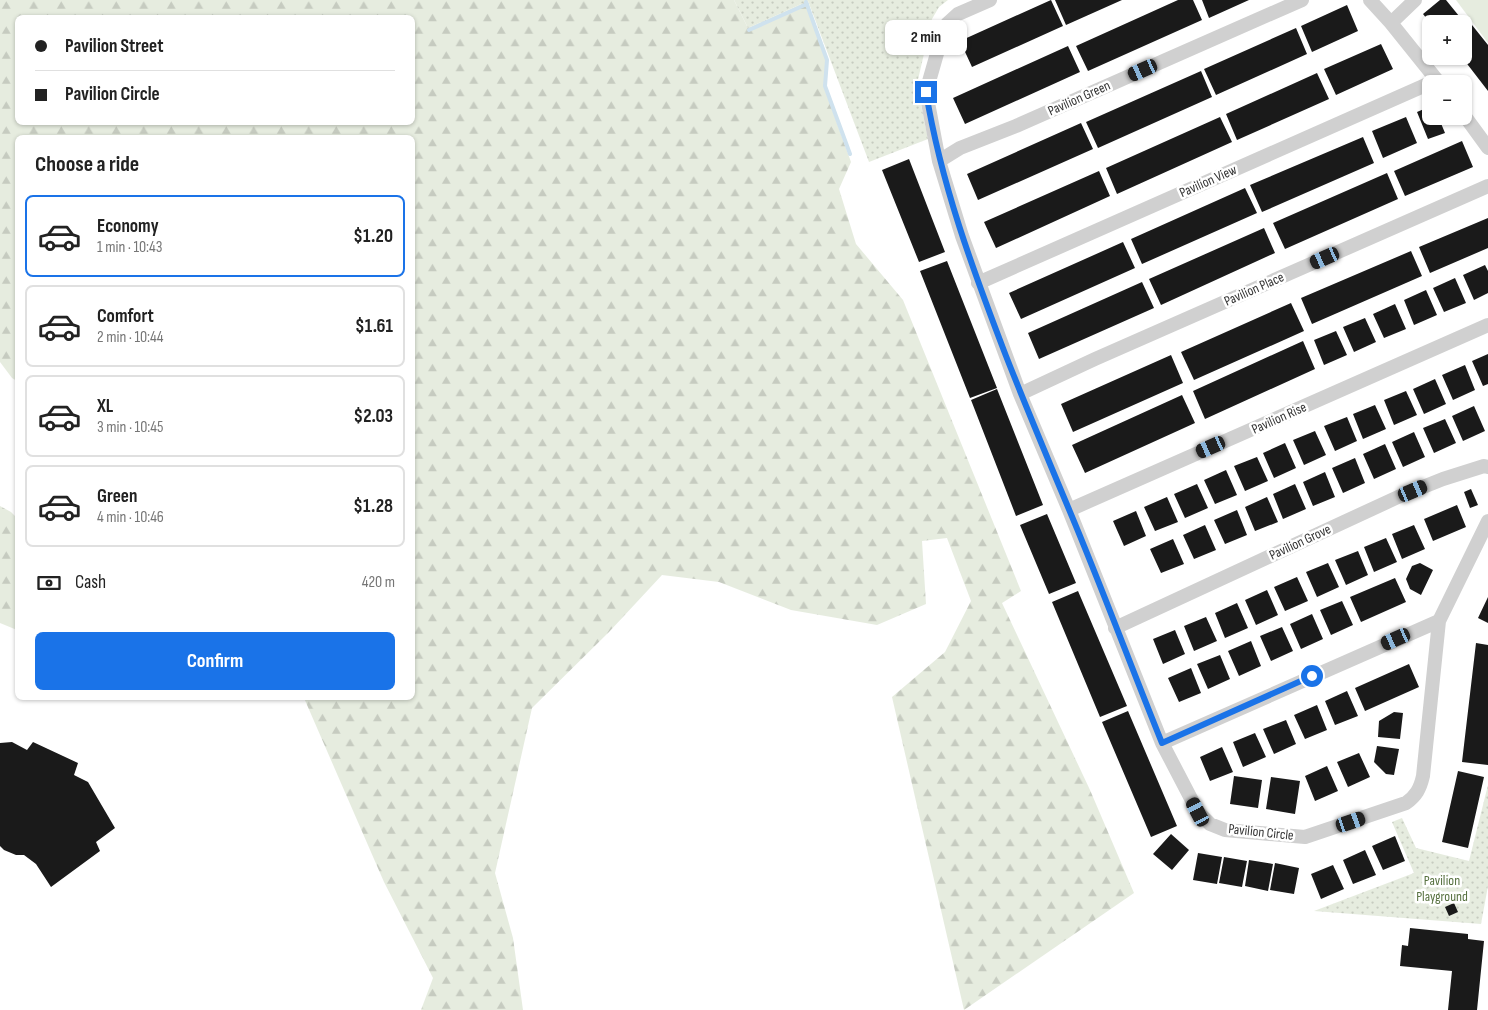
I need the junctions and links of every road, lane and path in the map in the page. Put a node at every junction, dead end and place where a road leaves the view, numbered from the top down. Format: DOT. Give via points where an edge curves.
graph roads {
  1 [pos="990,0"];
  2 [pos="1302,0"];
  3 [pos="1370,0"];
  4 [pos="1415,0"];
  5 [pos="1391,23"];
  6 [pos="1432,75"];
  7 [pos="1422,89"];
  8 [pos="1471,125"];
  9 [pos="1488,148"];
  10 [pos="939,161"];
  11 [pos="1488,186"];
  12 [pos="978,282"];
  13 [pos="1488,325"];
  14 [pos="1020,394"];
  15 [pos="1488,467"];
  16 [pos="1069,510"];
  17 [pos="1488,521"];
  18 [pos="1438,621"];
  19 [pos="1115,628"];
  20 [pos="1162,743"];
  1 -- 10 [label="street, Pavilion Circle" via="958,14 947,24 942,36 926,92"];
  2 -- 10 [label="street, Pavilion Green" via="960,148"];
  3 -- 5 [label="street"];
  4 -- 5 [label="street"];
  5 -- 6 [label="street"];
  7 -- 12 [label="street, Pavilion View"];
  8 -- 9 [label="street"];
  10 -- 12 [label="street, Pavilion Circle"];
  11 -- 14 [label="street, Pavilion Place"];
  12 -- 14 [label="street, Pavilion Circle"];
  13 -- 16 [label="street, Pavilion Rise"];
  14 -- 16 [label="street, Pavilion Circle"];
  15 -- 19 [label="street, Pavilion Grove" via="1443,479 1398,497"];
  16 -- 19 [label="street, Pavilion Circle"];
  17 -- 18 [label="street, Pavilion Circle"];
  18 -- 20 [label="street"];
  18 -- 20 [label="street, Pavilion Circle" via="1423,776 1414,797 1406,803 1305,837 1225,830 1210,824 1198,812"];
  19 -- 20 [label="street, Pavilion Circle"];
}
